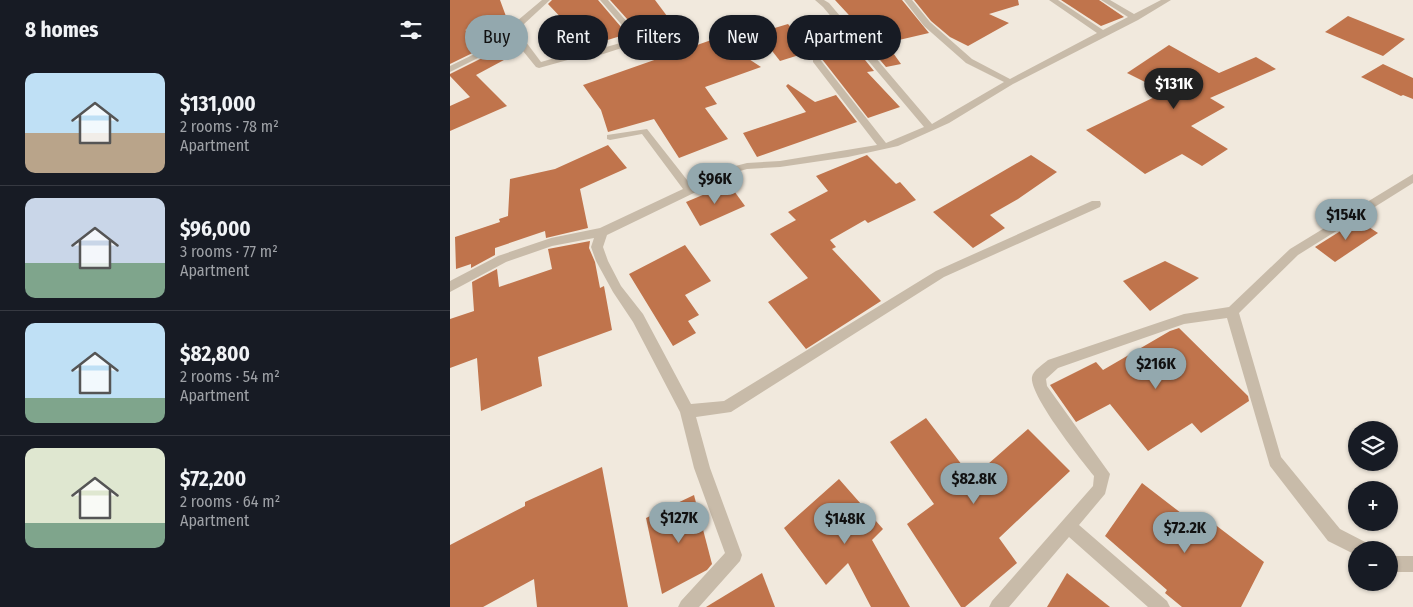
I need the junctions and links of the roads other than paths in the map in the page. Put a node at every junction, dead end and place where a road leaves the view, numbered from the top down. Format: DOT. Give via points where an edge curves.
graph roads {
  1 [pos="546,0"];
  2 [pos="604,0"];
  3 [pos="819,0"];
  4 [pos="908,0"];
  5 [pos="1053,0"];
  6 [pos="1105,0"];
  7 [pos="1167,0"];
  8 [pos="528,16"];
  9 [pos="618,16"];
  10 [pos="1135,18"];
  11 [pos="1103,34"];
  12 [pos="618,46"];
  13 [pos="528,51"];
  14 [pos="468,60"];
  15 [pos="816,60"];
  16 [pos="450,69"];
  17 [pos="1010,82"];
  18 [pos="930,128"];
  19 [pos="610,137"];
  20 [pos="883,146"];
  21 [pos="1413,178"];
  22 [pos="689,190"];
  23 [pos="1096,204"];
  24 [pos="602,232"];
  25 [pos="450,287"];
  26 [pos="1232,312"];
  27 [pos="687,411"];
  28 [pos="1068,526"];
  29 [pos="1348,542"];
  30 [pos="1398,564"];
  31 [pos="1413,564"];
  32 [pos="687,607"];
  33 [pos="998,607"];
  34 [pos="1161,607"];
  1 -- 8 [label="street"];
  2 -- 9 [label="street"];
  3 -- 18 [label="street"];
  4 -- 17 [label="street" via="927,24 969,61"];
  5 -- 11 [label="street"];
  6 -- 10 [label="street"];
  7 -- 10 [label="street"];
  10 -- 11 [label="street"];
  11 -- 17 [label="street"];
  12 -- 13 [label="street" via="539,65"];
  14 -- 16 [label="street"];
  15 -- 20 [label="street"];
  17 -- 18 [label="street"];
  18 -- 20 [label="street"];
  19 -- 22 [label="street" via="644,131"];
  20 -- 22 [label="street" via="780,164 746,166 716,174"];
  21 -- 26 [label="street" via="1294,252"];
  22 -- 24 [label="street"];
  23 -- 27 [label="street" via="940,274 726,408"];
  24 -- 25 [label="street" via="551,242 502,259"];
  24 -- 27 [label="street" via="598,247 602,261 638,318"];
  26 -- 28 [label="street" via="1184,319 1053,364 1039,376 1040,388 1102,474 1100,489"];
  26 -- 29 [label="street" via="1275,461 1334,534"];
  27 -- 32 [label="street" via="702,468 734,555"];
  28 -- 33 [label="street"];
  28 -- 34 [label="street"];
  30 -- 31 [label="street"];
}
